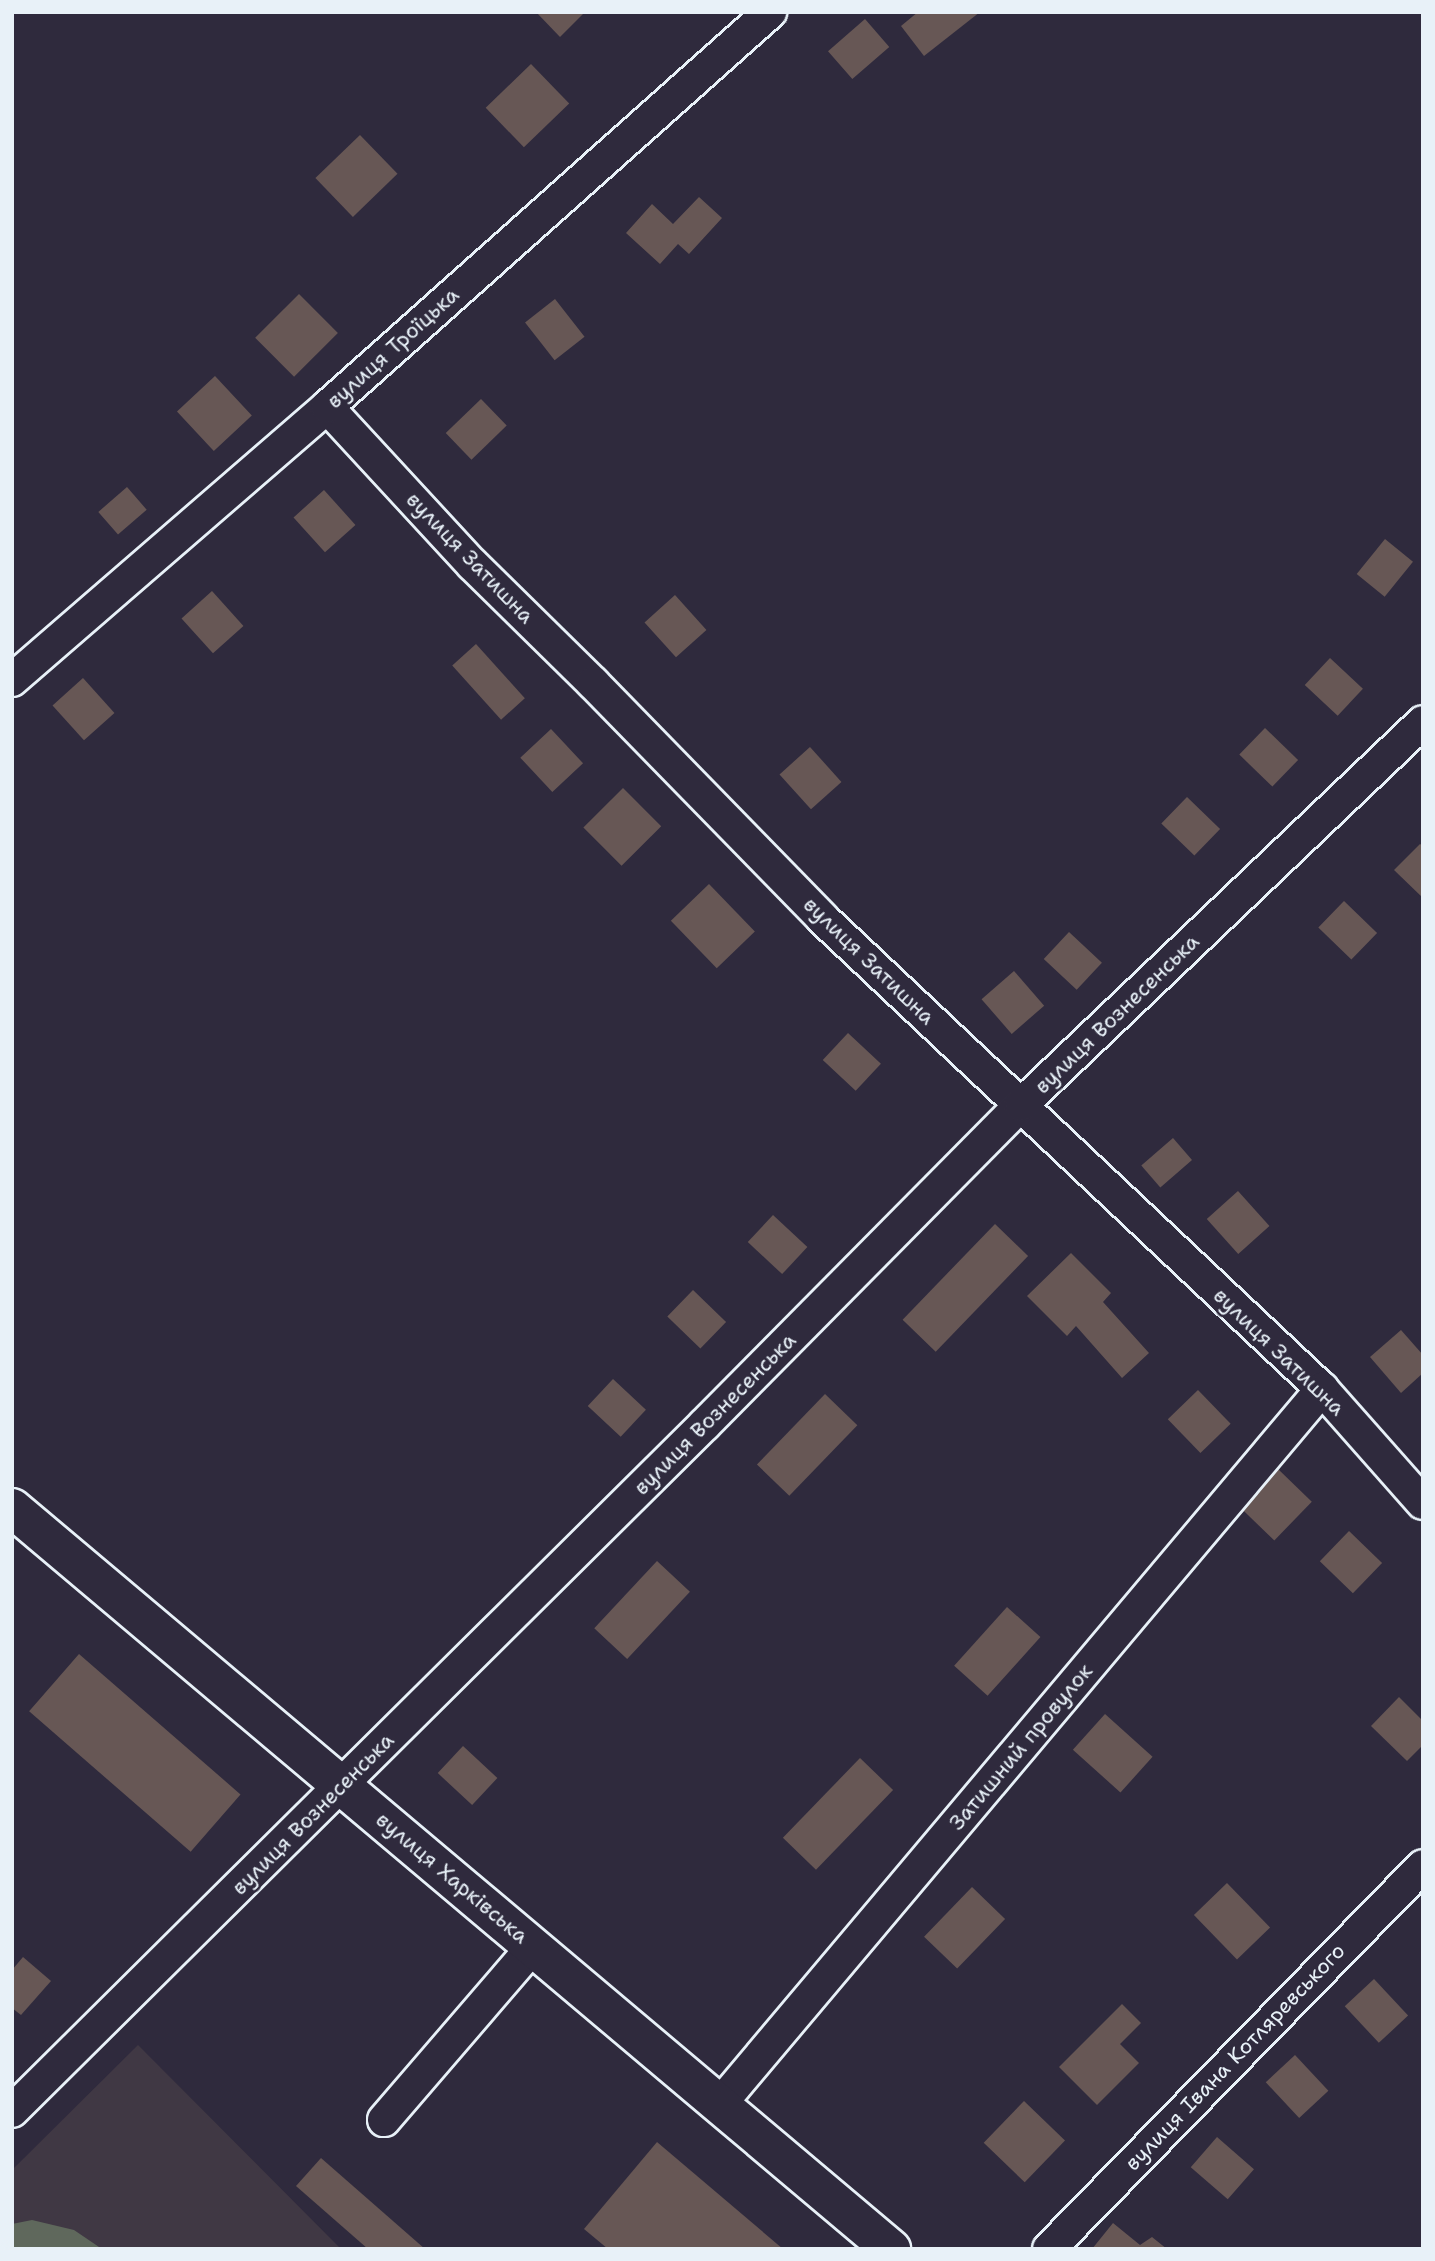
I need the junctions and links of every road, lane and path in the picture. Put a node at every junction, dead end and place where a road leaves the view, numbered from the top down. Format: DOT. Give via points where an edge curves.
graph roads {
  1 [pos="770,12"];
  2 [pos="327,407"];
  3 [pos="12,680"];
  4 [pos="1423,722"];
  5 [pos="1021,1105"];
  6 [pos="1322,1389"];
  7 [pos="1423,1503"];
  8 [pos="12,1508"];
  9 [pos="342,1785"];
  10 [pos="1423,1866"];
  11 [pos="533,1947"];
  12 [pos="720,2104"];
  13 [pos="12,2111"];
  14 [pos="384,2120"];
  15 [pos="891,2249"];
  16 [pos="1049,2249"];
  1 -- 2 [label="street, вулиця Троїцька"];
  2 -- 3 [label="street, вулиця Троїцька"];
  2 -- 5 [label="street, вулиця Затишна" via="473,565 822,918"];
  4 -- 5 [label="street, вулиця Вознесенська"];
  5 -- 6 [label="street, вулиця Затишна"];
  5 -- 9 [label="street, вулиця Вознесенська"];
  6 -- 7 [label="street, вулиця Затишна"];
  6 -- 12 [label="street, Затишний провулок"];
  8 -- 9 [label="street, вулиця Харківська"];
  9 -- 11 [label="street, вулиця Харківська"];
  9 -- 13 [label="street, вулиця Вознесенська"];
  10 -- 16 [label="street, вулиця Івана Котляревського"];
  11 -- 12 [label="street, вулиця Харківська"];
  11 -- 14 [label="street"];
  12 -- 15 [label="street, вулиця Харківська"];
}
